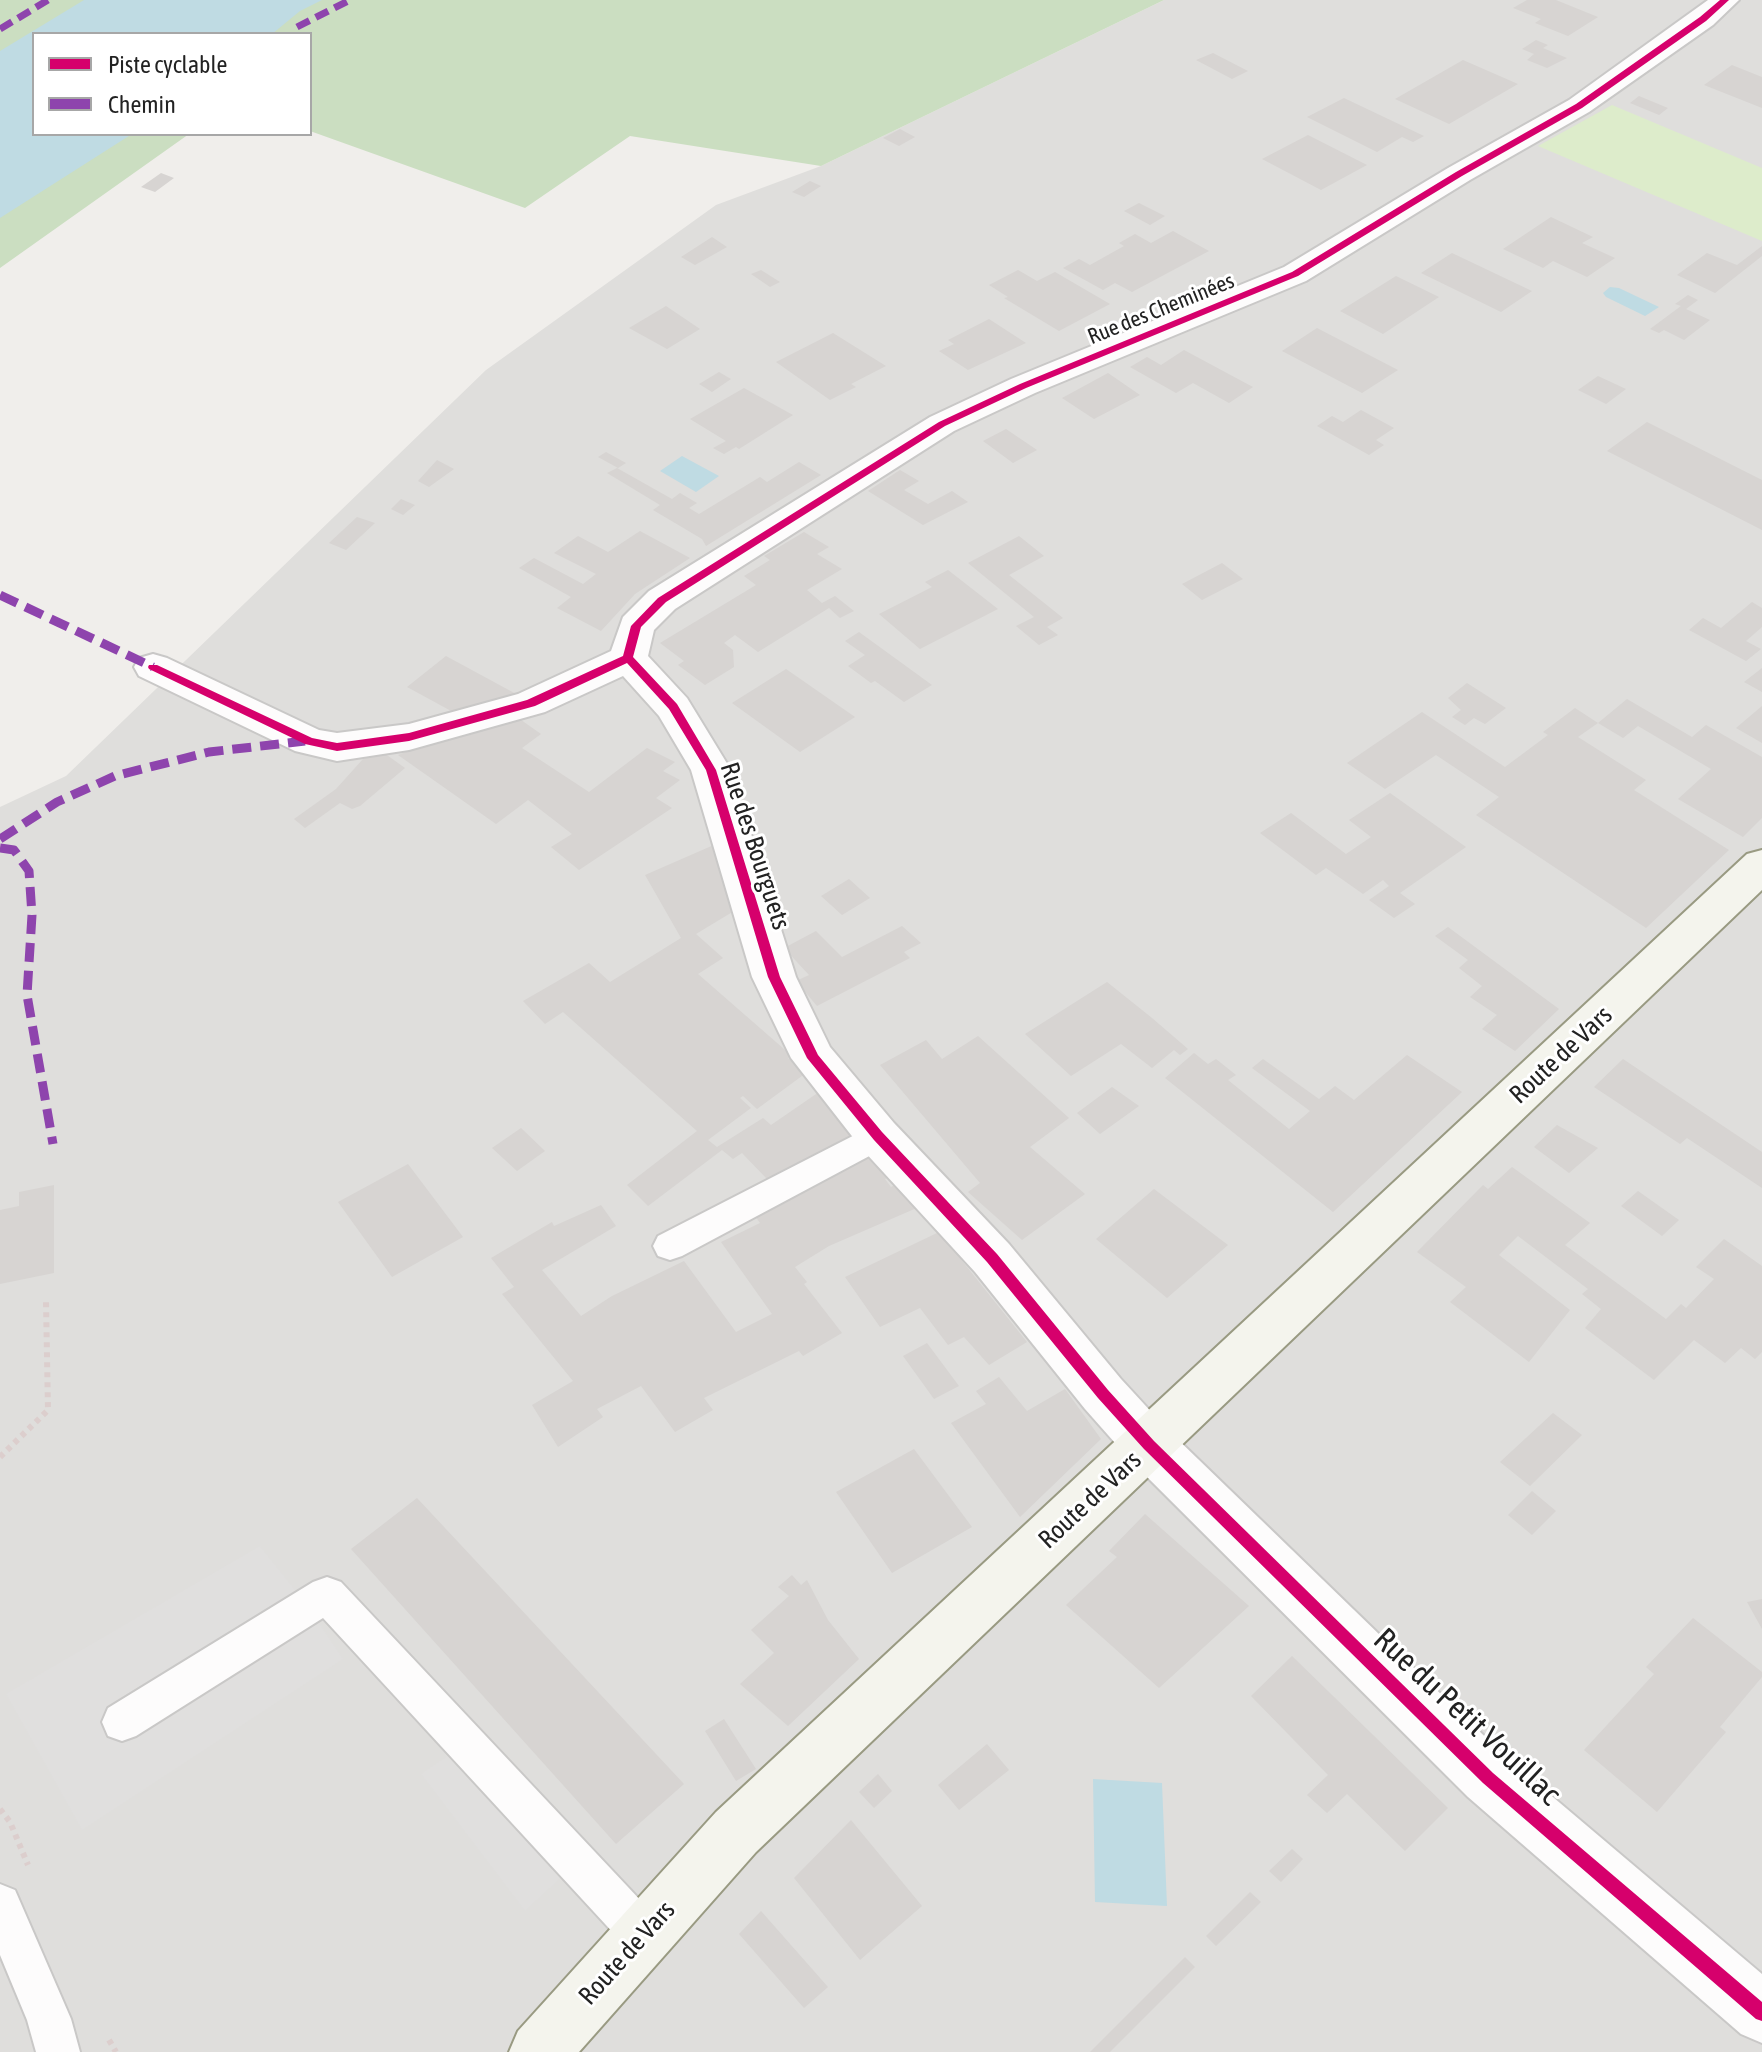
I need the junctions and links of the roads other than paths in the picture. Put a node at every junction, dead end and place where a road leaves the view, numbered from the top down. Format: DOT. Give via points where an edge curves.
graph roads {
  1 [pos="1725,0"];
  2 [pos="628,658"];
  3 [pos="153,667"];
  4 [pos="1762,865"];
  5 [pos="878,1136"];
  6 [pos="670,1246"];
  7 [pos="1149,1445"];
  8 [pos="122,1722"];
  9 [pos="0,1905"];
  10 [pos="644,1935"];
  11 [pos="1762,2013"];
  12 [pos="58,2052"];
  13 [pos="539,2052"];
  1 -- 2 [label="street, Rue des Cheminées" via="1579,106 1295,274 942,424 662,600 636,626"];
  2 -- 3 [label="street" via="531,703 409,737 337,747 309,741"];
  2 -- 5 [label="street, Rue des Bourguets" via="673,707 711,770 774,977 813,1058"];
  4 -- 7 [label="main road, Route de Vars"];
  5 -- 6 [label="lane"];
  5 -- 7 [label="street, Rue des Bourguets" via="992,1258"];
  7 -- 10 [label="main road, Route de Vars" via="736,1832"];
  7 -- 11 [label="street, Rue du Petit Vouillac" via="1488,1778"];
  8 -- 10 [label="lane" via="327,1595"];
  9 -- 12 [label="lane"];
  10 -- 13 [label="main road, Route de Vars"];
}
